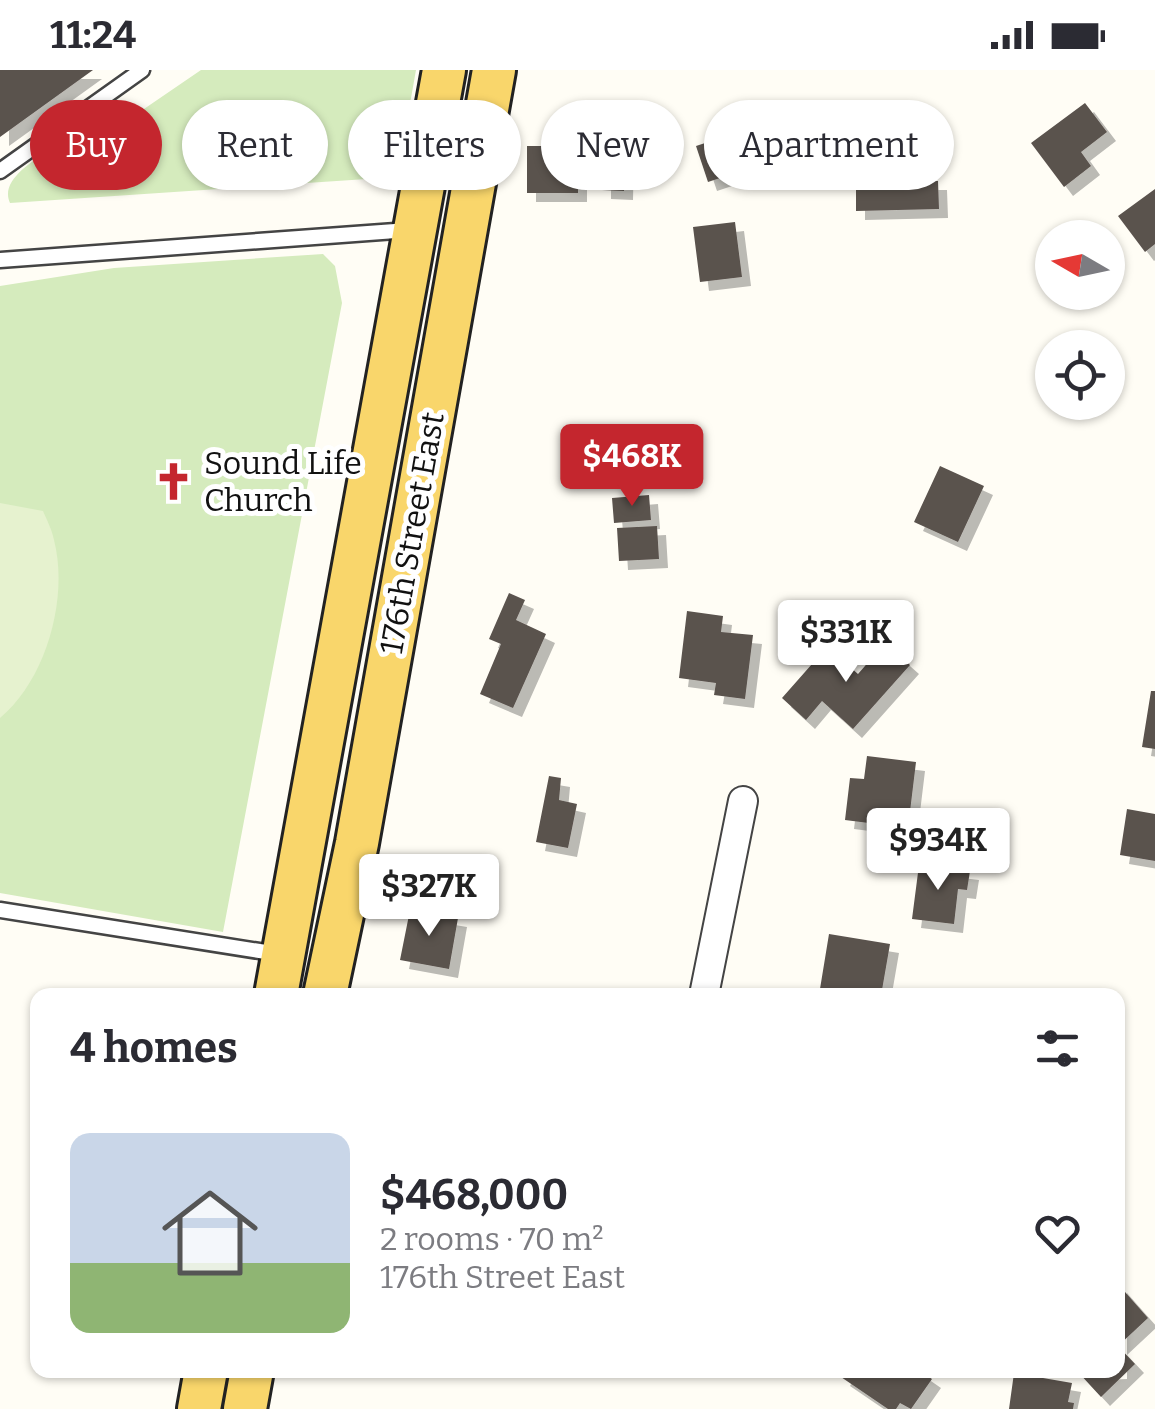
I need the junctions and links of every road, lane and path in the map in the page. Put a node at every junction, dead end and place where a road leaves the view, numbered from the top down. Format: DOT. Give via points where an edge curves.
graph roads {
  1 [pos="142,70"];
  2 [pos="444,70"];
  3 [pos="494,70"];
  4 [pos="0,171"];
  5 [pos="415,230"];
  6 [pos="0,260"];
  7 [pos="744,801"];
  8 [pos="0,910"];
  9 [pos="280,975"];
  10 [pos="326,988"];
  11 [pos="705,988"];
  12 [pos="205,1378"];
  13 [pos="251,1378"];
  14 [pos="200,1409"];
  15 [pos="245,1409"];
  1 -- 4 [label="lane"];
  2 -- 5 [label="main road, 176th Street East"];
  3 -- 10 [label="main road, 176th Street East"];
  5 -- 6 [label="lane"];
  5 -- 9 [label="main road, 176th Street East"];
  7 -- 11 [label="street"];
  8 -- 9 [label="lane"];
  12 -- 14 [label="main road"];
  13 -- 15 [label="main road"];
}
